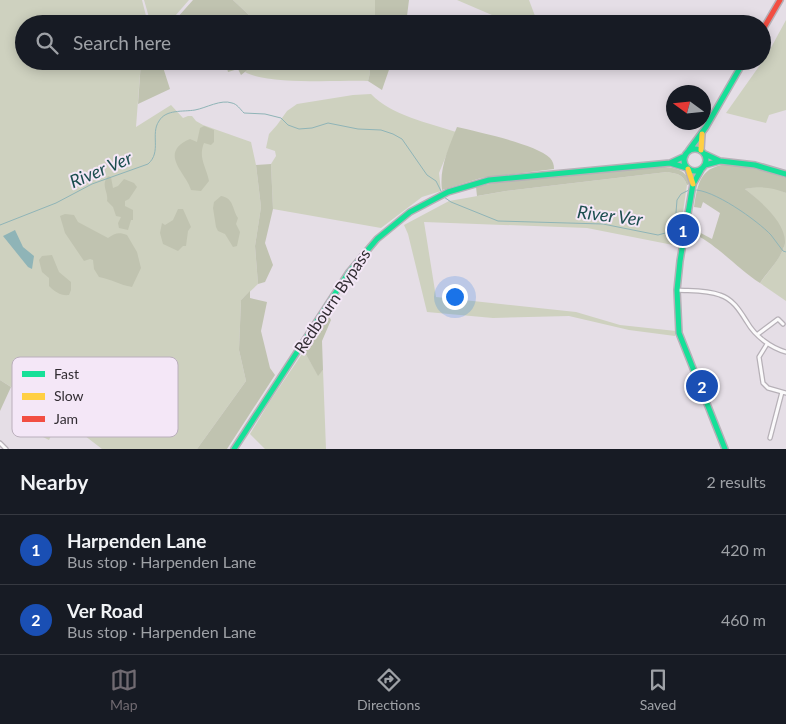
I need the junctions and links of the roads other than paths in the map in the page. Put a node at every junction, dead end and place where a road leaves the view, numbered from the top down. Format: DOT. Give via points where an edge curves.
graph roads {
  1 [pos="780,0"];
  2 [pos="771,15"];
  3 [pos="739,70"];
  4 [pos="702,133"];
  5 [pos="689,150"];
  6 [pos="703,152"];
  7 [pos="685,156"];
  8 [pos="720,161"];
  9 [pos="670,163"];
  10 [pos="688,168"];
  11 [pos="703,168"];
  12 [pos="786,174"];
  13 [pos="693,189"];
  14 [pos="678,290"];
  15 [pos="782,324"];
  16 [pos="758,334"];
  17 [pos="767,344"];
  18 [pos="786,352"];
  19 [pos="784,393"];
  20 [pos="770,438"];
  21 [pos="0,443"];
  22 [pos="6,449"];
  23 [pos="234,449"];
  24 [pos="725,449"];
  1 -- 2 [label="main road"];
  3 -- 4 [label="main road"];
  4 -- 5 [label="main road"];
  4 -- 6 [label="main road"];
  5 -- 6 [label="main road" via="695,148"];
  5 -- 7 [label="main road"];
  6 -- 8 [label="main road"];
  6 -- 11 [label="main road" via="707,160"];
  7 -- 9 [label="main road, Redbourn Bypass"];
  7 -- 10 [label="main road"];
  8 -- 11 [label="main road"];
  8 -- 12 [label="main road" via="754,165"];
  9 -- 10 [label="main road, Redbourn Bypass"];
  9 -- 23 [label="main road, Redbourn Bypass" via="490,180 449,192 412,211 369,246 349,272"];
  10 -- 11 [label="main road" via="696,171"];
  10 -- 13 [label="main road"];
  11 -- 13 [label="main road"];
  13 -- 14 [label="main road"];
  14 -- 16 [label="street" via="721,295 740,310 747,324"];
  14 -- 24 [label="main road" via="680,333 684,347"];
  15 -- 16 [label="street" via="778,319"];
  16 -- 17 [label="street"];
  17 -- 18 [label="street"];
  17 -- 19 [label="street" via="759,357 762,380 768,388"];
  19 -- 20 [label="street"];
  21 -- 22 [label="street"];
}
